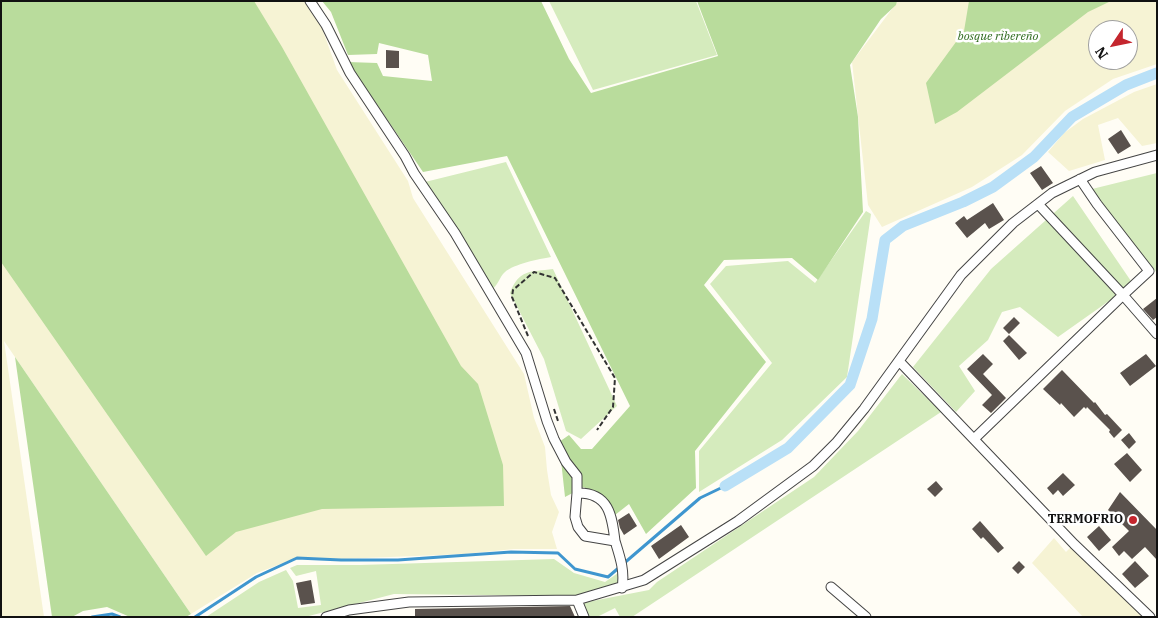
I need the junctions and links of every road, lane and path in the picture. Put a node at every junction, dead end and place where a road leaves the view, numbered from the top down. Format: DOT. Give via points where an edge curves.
graph roads {
  1 [pos="310,1"];
  2 [pos="1157,155"];
  3 [pos="1080,179"];
  4 [pos="1038,204"];
  5 [pos="1123,295"];
  6 [pos="1157,334"];
  7 [pos="530,341"];
  8 [pos="898,361"];
  9 [pos="553,408"];
  10 [pos="597,430"];
  11 [pos="554,439"];
  12 [pos="974,439"];
  13 [pos="577,493"];
  14 [pos="615,541"];
  15 [pos="831,587"];
  16 [pos="622,588"];
  17 [pos="577,600"];
  18 [pos="326,617"];
  19 [pos="584,617"];
  20 [pos="866,617"];
  21 [pos="1150,617"];
  1 -- 11 [label="street" via="350,73 455,234 526,353"];
  2 -- 3 [label="street"];
  3 -- 4 [label="street"];
  3 -- 5 [label="street" via="1149,271"];
  4 -- 5 [label="street"];
  4 -- 8 [label="street" via="1012,223 961,275"];
  5 -- 6 [label="street"];
  5 -- 12 [label="street"];
  7 -- 10 [label="path" via="512,297 513,290 534,272 555,278 615,378 613,407"];
  8 -- 12 [label="street"];
  8 -- 16 [label="street" via="836,443 813,466 738,521 644,580"];
  9 -- 11 [label="path" via="560,427"];
  11 -- 13 [label="street" via="577,476"];
  12 -- 21 [label="street" via="1074,544"];
  13 -- 14 [label="street" via="588,493 610,510"];
  13 -- 14 [label="street" via="575,517 585,536"];
  14 -- 16 [label="street" via="624,577"];
  15 -- 20 [label="street"];
  16 -- 17 [label="street"];
  17 -- 18 [label="street" via="409,602 349,610"];
  17 -- 19 [label="street"];
}
